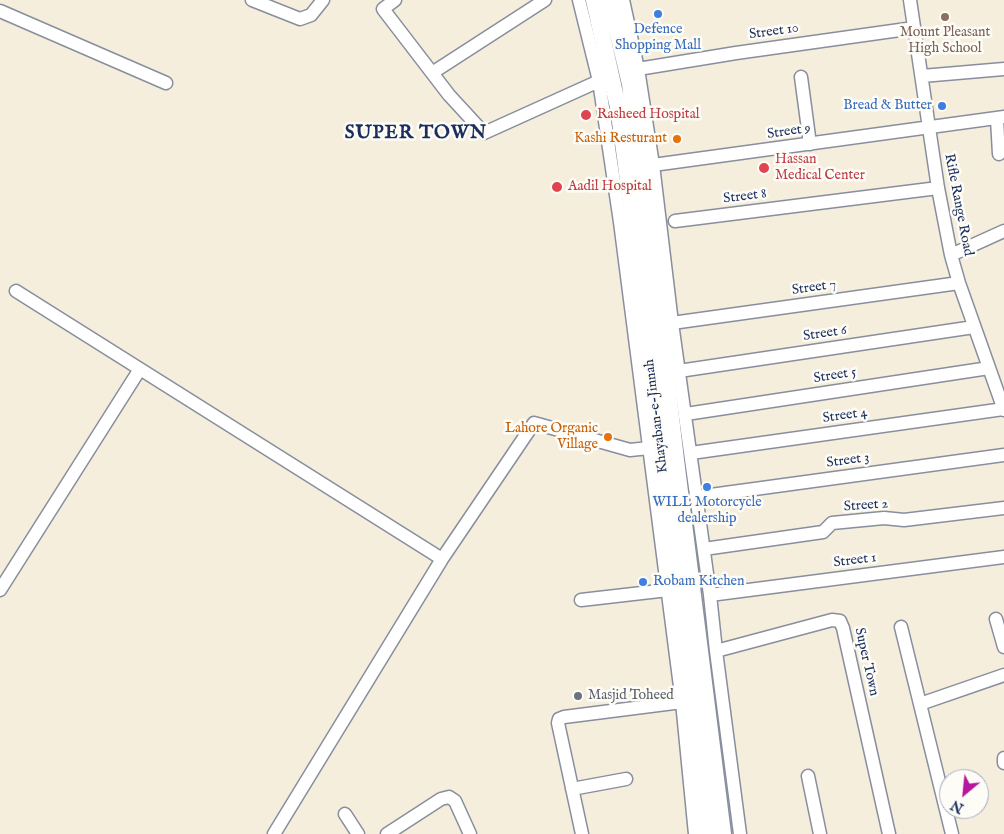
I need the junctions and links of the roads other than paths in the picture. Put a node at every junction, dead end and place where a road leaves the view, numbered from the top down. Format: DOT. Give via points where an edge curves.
graph roads {
  1 [pos="252,0"];
  2 [pos="322,0"];
  3 [pos="395,0"];
  4 [pos="545,0"];
  5 [pos="579,0"];
  6 [pos="594,0"];
  7 [pos="610,0"];
  8 [pos="623,0"];
  9 [pos="910,0"];
  10 [pos="0,11"];
  11 [pos="914,28"];
  12 [pos="638,69"];
  13 [pos="1004,69"];
  14 [pos="432,73"];
  15 [pos="922,76"];
  16 [pos="801,77"];
  17 [pos="599,81"];
  18 [pos="166,83"];
  19 [pos="1000,118"];
  20 [pos="929,128"];
  21 [pos="810,144"];
  22 [pos="999,154"];
  23 [pos="653,165"];
  24 [pos="938,188"];
  25 [pos="675,221"];
  26 [pos="1004,230"];
  27 [pos="951,255"];
  28 [pos="960,283"];
  29 [pos="16,290"];
  30 [pos="672,323"];
  31 [pos="974,327"];
  32 [pos="989,368"];
  33 [pos="140,369"];
  34 [pos="679,371"];
  35 [pos="1004,409"];
  36 [pos="686,414"];
  37 [pos="649,448"];
  38 [pos="691,453"];
  39 [pos="1004,455"];
  40 [pos="696,496"];
  41 [pos="1004,508"];
  42 [pos="704,549"];
  43 [pos="1004,557"];
  44 [pos="442,559"];
  45 [pos="0,590"];
  46 [pos="668,590"];
  47 [pos="710,595"];
  48 [pos="581,600"];
  49 [pos="996,619"];
  50 [pos="901,627"];
  51 [pos="1004,646"];
  52 [pos="716,651"];
  53 [pos="1004,675"];
  54 [pos="682,702"];
  55 [pos="920,704"];
  56 [pos="1004,758"];
  57 [pos="1004,763"];
  58 [pos="808,776"];
  59 [pos="626,779"];
  60 [pos="572,789"];
  61 [pos="345,814"];
  62 [pos="274,834"];
  63 [pos="358,834"];
  64 [pos="387,834"];
  65 [pos="470,834"];
  66 [pos="582,834"];
  67 [pos="695,834"];
  68 [pos="708,834"];
  69 [pos="723,834"];
  70 [pos="740,834"];
  71 [pos="820,834"];
  72 [pos="889,834"];
  73 [pos="952,834"];
  1 -- 2 [label="street" via="300,19 311,15"];
  3 -- 14 [label="street" via="383,9"];
  4 -- 14 [label="street"];
  5 -- 17 [label="street"];
  6 -- 68 [label="main road, Khayaban-e-Jinnah" via="618,107 625,157"];
  7 -- 69 [label="main road, Khayaban-e-Jinnah" via="630,84 641,162"];
  8 -- 12 [label="street"];
  9 -- 11 [label="street, Rifle Range Road"];
  10 -- 18 [label="street"];
  11 -- 12 [label="street, Street 10"];
  11 -- 15 [label="street, Rifle Range Road"];
  12 -- 23 [label="street"];
  13 -- 15 [label="street"];
  14 -- 17 [label="street" via="484,133"];
  15 -- 20 [label="street, Rifle Range Road"];
  16 -- 21 [label="street"];
  17 -- 37 [label="street"];
  19 -- 20 [label="street, Street 9"];
  19 -- 22 [label="street"];
  20 -- 21 [label="street, Street 9"];
  20 -- 24 [label="street, Rifle Range Road"];
  21 -- 23 [label="street, Street 9"];
  23 -- 30 [label="street"];
  24 -- 25 [label="street, Street 8"];
  24 -- 27 [label="street, Rifle Range Road"];
  26 -- 27 [label="street"];
  27 -- 28 [label="street, Rifle Range Road"];
  28 -- 30 [label="street, Street 7"];
  28 -- 31 [label="street, Rifle Range Road"];
  29 -- 33 [label="street"];
  30 -- 34 [label="street"];
  31 -- 32 [label="street, Rifle Range Road"];
  31 -- 34 [label="street, Street 6"];
  32 -- 35 [label="street, Rifle Range Road"];
  32 -- 36 [label="street, Street 5"];
  33 -- 44 [label="street"];
  33 -- 45 [label="street"];
  34 -- 36 [label="street"];
  35 -- 38 [label="street, Street 4"];
  36 -- 38 [label="street"];
  37 -- 44 [label="street" via="630,450 534,422"];
  37 -- 46 [label="street"];
  38 -- 40 [label="street"];
  39 -- 40 [label="street, Street 3"];
  40 -- 42 [label="street"];
  41 -- 42 [label="street, Street 2" via="904,520 884,518 832,523 823,532"];
  42 -- 47 [label="street"];
  43 -- 47 [label="street, Street 1"];
  44 -- 62 [label="street"];
  46 -- 48 [label="street"];
  46 -- 54 [label="street"];
  47 -- 52 [label="street"];
  49 -- 51 [label="street"];
  50 -- 55 [label="street"];
  52 -- 70 [label="street"];
  52 -- 72 [label="street, Super Town" via="832,620 840,621"];
  53 -- 55 [label="street"];
  54 -- 60 [label="street" via="559,720"];
  54 -- 67 [label="street"];
  55 -- 73 [label="street"];
  56 -- 57 [label="street"];
  58 -- 71 [label="street"];
  59 -- 60 [label="street"];
  60 -- 66 [label="street"];
  61 -- 63 [label="street"];
  64 -- 65 [label="street" via="441,799 450,797"];
}
